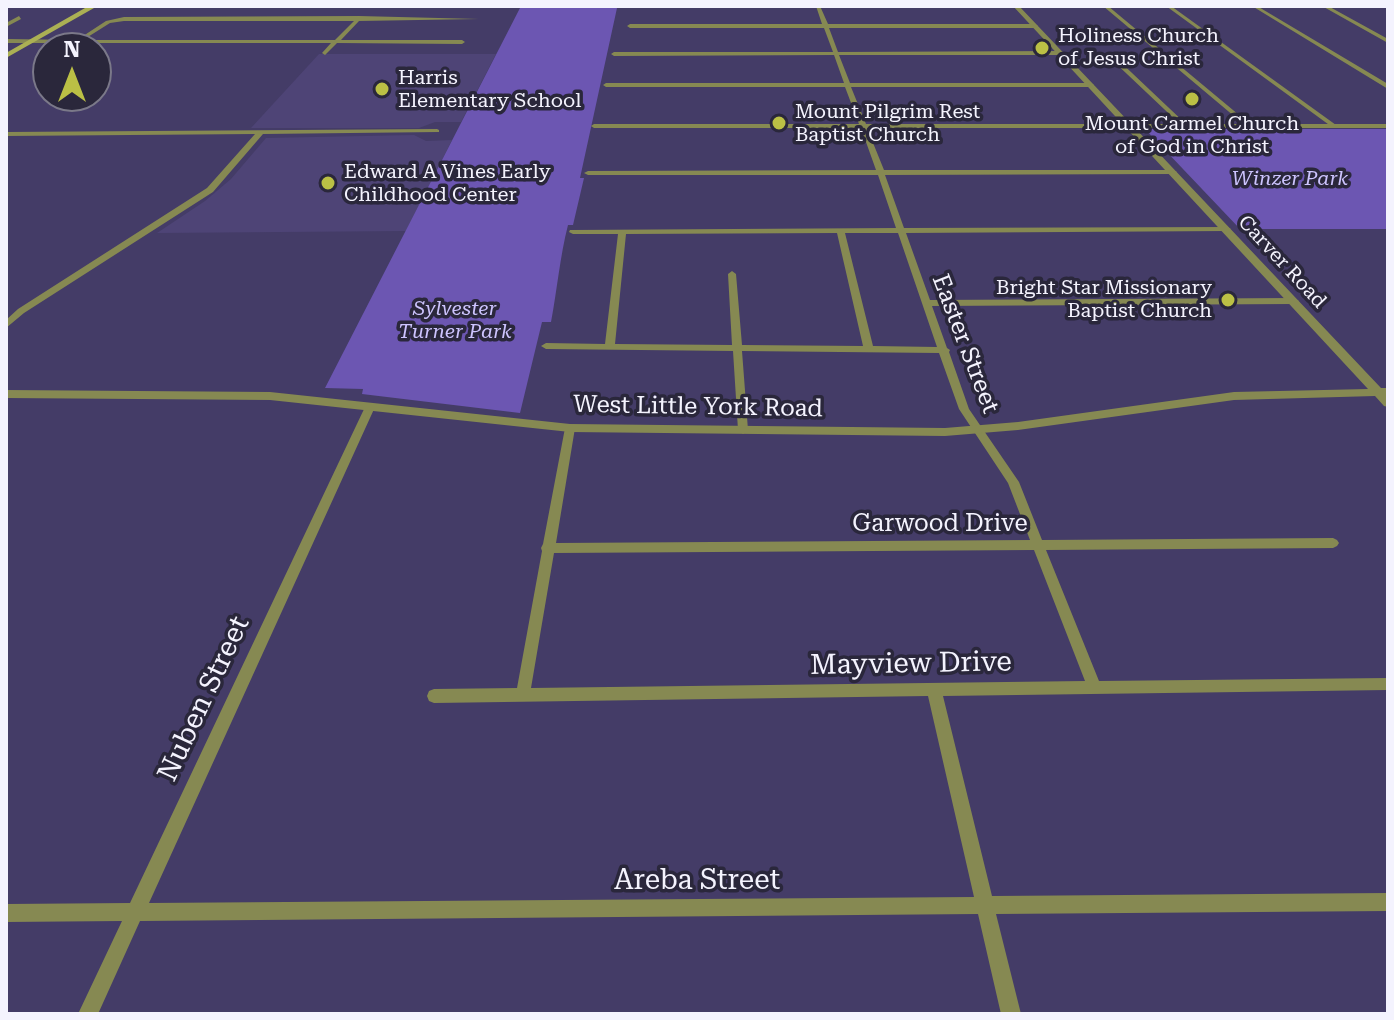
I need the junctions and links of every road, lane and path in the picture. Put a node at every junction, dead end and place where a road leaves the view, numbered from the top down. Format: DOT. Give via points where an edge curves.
graph roads {
  1 [pos="6,6"];
  2 [pos="80,6"];
  3 [pos="93,6"];
  4 [pos="230,6"];
  5 [pos="370,6"];
  6 [pos="510,6"];
  7 [pos="576,6"];
  8 [pos="818,6"];
  9 [pos="1016,6"];
  10 [pos="1105,6"];
  11 [pos="1168,6"];
  12 [pos="1254,6"];
  13 [pos="1324,6"];
  14 [pos="19,18"];
  15 [pos="360,18"];
  16 [pos="476,19"];
  17 [pos="6,25"];
  18 [pos="630,26"];
  19 [pos="826,26"];
  20 [pos="1035,26"];
  21 [pos="48,32"];
  22 [pos="94,32"];
  23 [pos="6,41"];
  24 [pos="18,41"];
  25 [pos="32,41"];
  26 [pos="112,41"];
  27 [pos="1388,41"];
  28 [pos="337,42"];
  29 [pos="462,42"];
  30 [pos="6,48"];
  31 [pos="325,53"];
  32 [pos="835,53"];
  33 [pos="1061,53"];
  34 [pos="614,54"];
  35 [pos="6,56"];
  36 [pos="1111,56"];
  37 [pos="606,85"];
  38 [pos="848,85"];
  39 [pos="1091,85"];
  40 [pos="1388,87"];
  41 [pos="594,126"];
  42 [pos="862,126"];
  43 [pos="1130,126"];
  44 [pos="1185,126"];
  45 [pos="1249,126"];
  46 [pos="1334,126"];
  47 [pos="1388,126"];
  48 [pos="437,131"];
  49 [pos="261,132"];
  50 [pos="6,134"];
  51 [pos="1173,172"];
  52 [pos="588,173"];
  53 [pos="881,173"];
  54 [pos="1227,229"];
  55 [pos="840,230"];
  56 [pos="900,230"];
  57 [pos="622,231"];
  58 [pos="573,232"];
  59 [pos="732,274"];
  60 [pos="1294,301"];
  61 [pos="927,303"];
  62 [pos="6,325"];
  63 [pos="546,346"];
  64 [pos="610,346"];
  65 [pos="737,348"];
  66 [pos="869,349"];
  67 [pos="945,350"];
  68 [pos="1383,392"];
  69 [pos="6,394"];
  70 [pos="1388,403"];
  71 [pos="370,407"];
  72 [pos="570,428"];
  73 [pos="743,430"];
  74 [pos="977,430"];
  75 [pos="1333,543"];
  76 [pos="1037,545"];
  77 [pos="547,548"];
  78 [pos="1388,684"];
  79 [pos="1095,688"];
  80 [pos="934,690"];
  81 [pos="523,695"];
  82 [pos="434,696"];
  83 [pos="1388,902"];
  84 [pos="986,908"];
  85 [pos="134,912"];
  86 [pos="6,913"];
  87 [pos="88,1014"];
  88 [pos="1011,1014"];
  1 -- 2 [label="main road"];
  2 -- 3 [label="main road"];
  2 -- 24 [label="main road"];
  3 -- 4 [label="main road"];
  3 -- 21 [label="main road"];
  4 -- 5 [label="main road"];
  5 -- 6 [label="main road"];
  6 -- 7 [label="main road"];
  8 -- 19 [label="street, Easter Street"];
  9 -- 20 [label="street, Carver Road"];
  10 -- 45 [label="street"];
  11 -- 46 [label="street"];
  12 -- 40 [label="street"];
  13 -- 27 [label="street"];
  14 -- 17 [label="street"];
  15 -- 16 [label="street"];
  15 -- 22 [label="street" via="116,20"];
  15 -- 28 [label="street"];
  18 -- 19 [label="street"];
  19 -- 20 [label="street"];
  19 -- 32 [label="street, Easter Street"];
  20 -- 33 [label="street, Carver Road"];
  23 -- 24 [label="street"];
  24 -- 25 [label="street"];
  24 -- 30 [label="main road"];
  25 -- 35 [label="main road"];
  26 -- 28 [label="street"];
  28 -- 29 [label="street"];
  28 -- 31 [label="street"];
  32 -- 33 [label="street"];
  32 -- 34 [label="street"];
  32 -- 38 [label="street, Easter Street"];
  33 -- 39 [label="street, Carver Road"];
  36 -- 44 [label="street"];
  37 -- 38 [label="street"];
  38 -- 39 [label="street"];
  38 -- 42 [label="street, Easter Street"];
  39 -- 43 [label="street, Carver Road"];
  41 -- 42 [label="street"];
  42 -- 43 [label="street"];
  42 -- 53 [label="street, Easter Street"];
  43 -- 44 [label="street"];
  43 -- 51 [label="street, Carver Road"];
  44 -- 45 [label="street"];
  45 -- 46 [label="street"];
  46 -- 47 [label="street"];
  48 -- 49 [label="street"];
  49 -- 50 [label="street"];
  49 -- 62 [label="street" via="210,190"];
  51 -- 53 [label="street"];
  51 -- 54 [label="street, Carver Road"];
  52 -- 53 [label="street"];
  53 -- 56 [label="street, Easter Street"];
  54 -- 56 [label="street"];
  54 -- 60 [label="street, Carver Road"];
  55 -- 56 [label="street"];
  55 -- 57 [label="street"];
  55 -- 66 [label="street"];
  56 -- 61 [label="street, Easter Street"];
  57 -- 58 [label="street"];
  57 -- 64 [label="street"];
  59 -- 65 [label="street"];
  60 -- 61 [label="street"];
  60 -- 68 [label="street, Carver Road"];
  61 -- 67 [label="street, Easter Street"];
  63 -- 64 [label="street"];
  64 -- 65 [label="street"];
  65 -- 66 [label="street"];
  65 -- 73 [label="street"];
  66 -- 67 [label="street"];
  67 -- 74 [label="street, Easter Street" via="964,409"];
  68 -- 70 [label="street, Carver Road"];
  68 -- 74 [label="street, West Little York Road" via="1234,396"];
  69 -- 71 [label="street, West Little York Road" via="270,396"];
  71 -- 72 [label="street, West Little York Road"];
  71 -- 85 [label="street, Nuben Street"];
  72 -- 73 [label="street, West Little York Road"];
  72 -- 77 [label="street"];
  73 -- 74 [label="street, West Little York Road"];
  74 -- 76 [label="street, Easter Street" via="1013,482"];
  75 -- 76 [label="street, Garwood Drive"];
  76 -- 77 [label="street, Garwood Drive"];
  76 -- 79 [label="street, Easter Street"];
  77 -- 81 [label="street"];
  78 -- 79 [label="street, Mayview Drive"];
  79 -- 80 [label="street, Mayview Drive"];
  80 -- 81 [label="street, Mayview Drive"];
  80 -- 84 [label="street"];
  81 -- 82 [label="street, Mayview Drive"];
  83 -- 84 [label="street, Areba Street"];
  84 -- 85 [label="street, Areba Street"];
  84 -- 88 [label="street"];
  85 -- 86 [label="street, Areba Street"];
  85 -- 87 [label="street, Nuben Street"];
}
